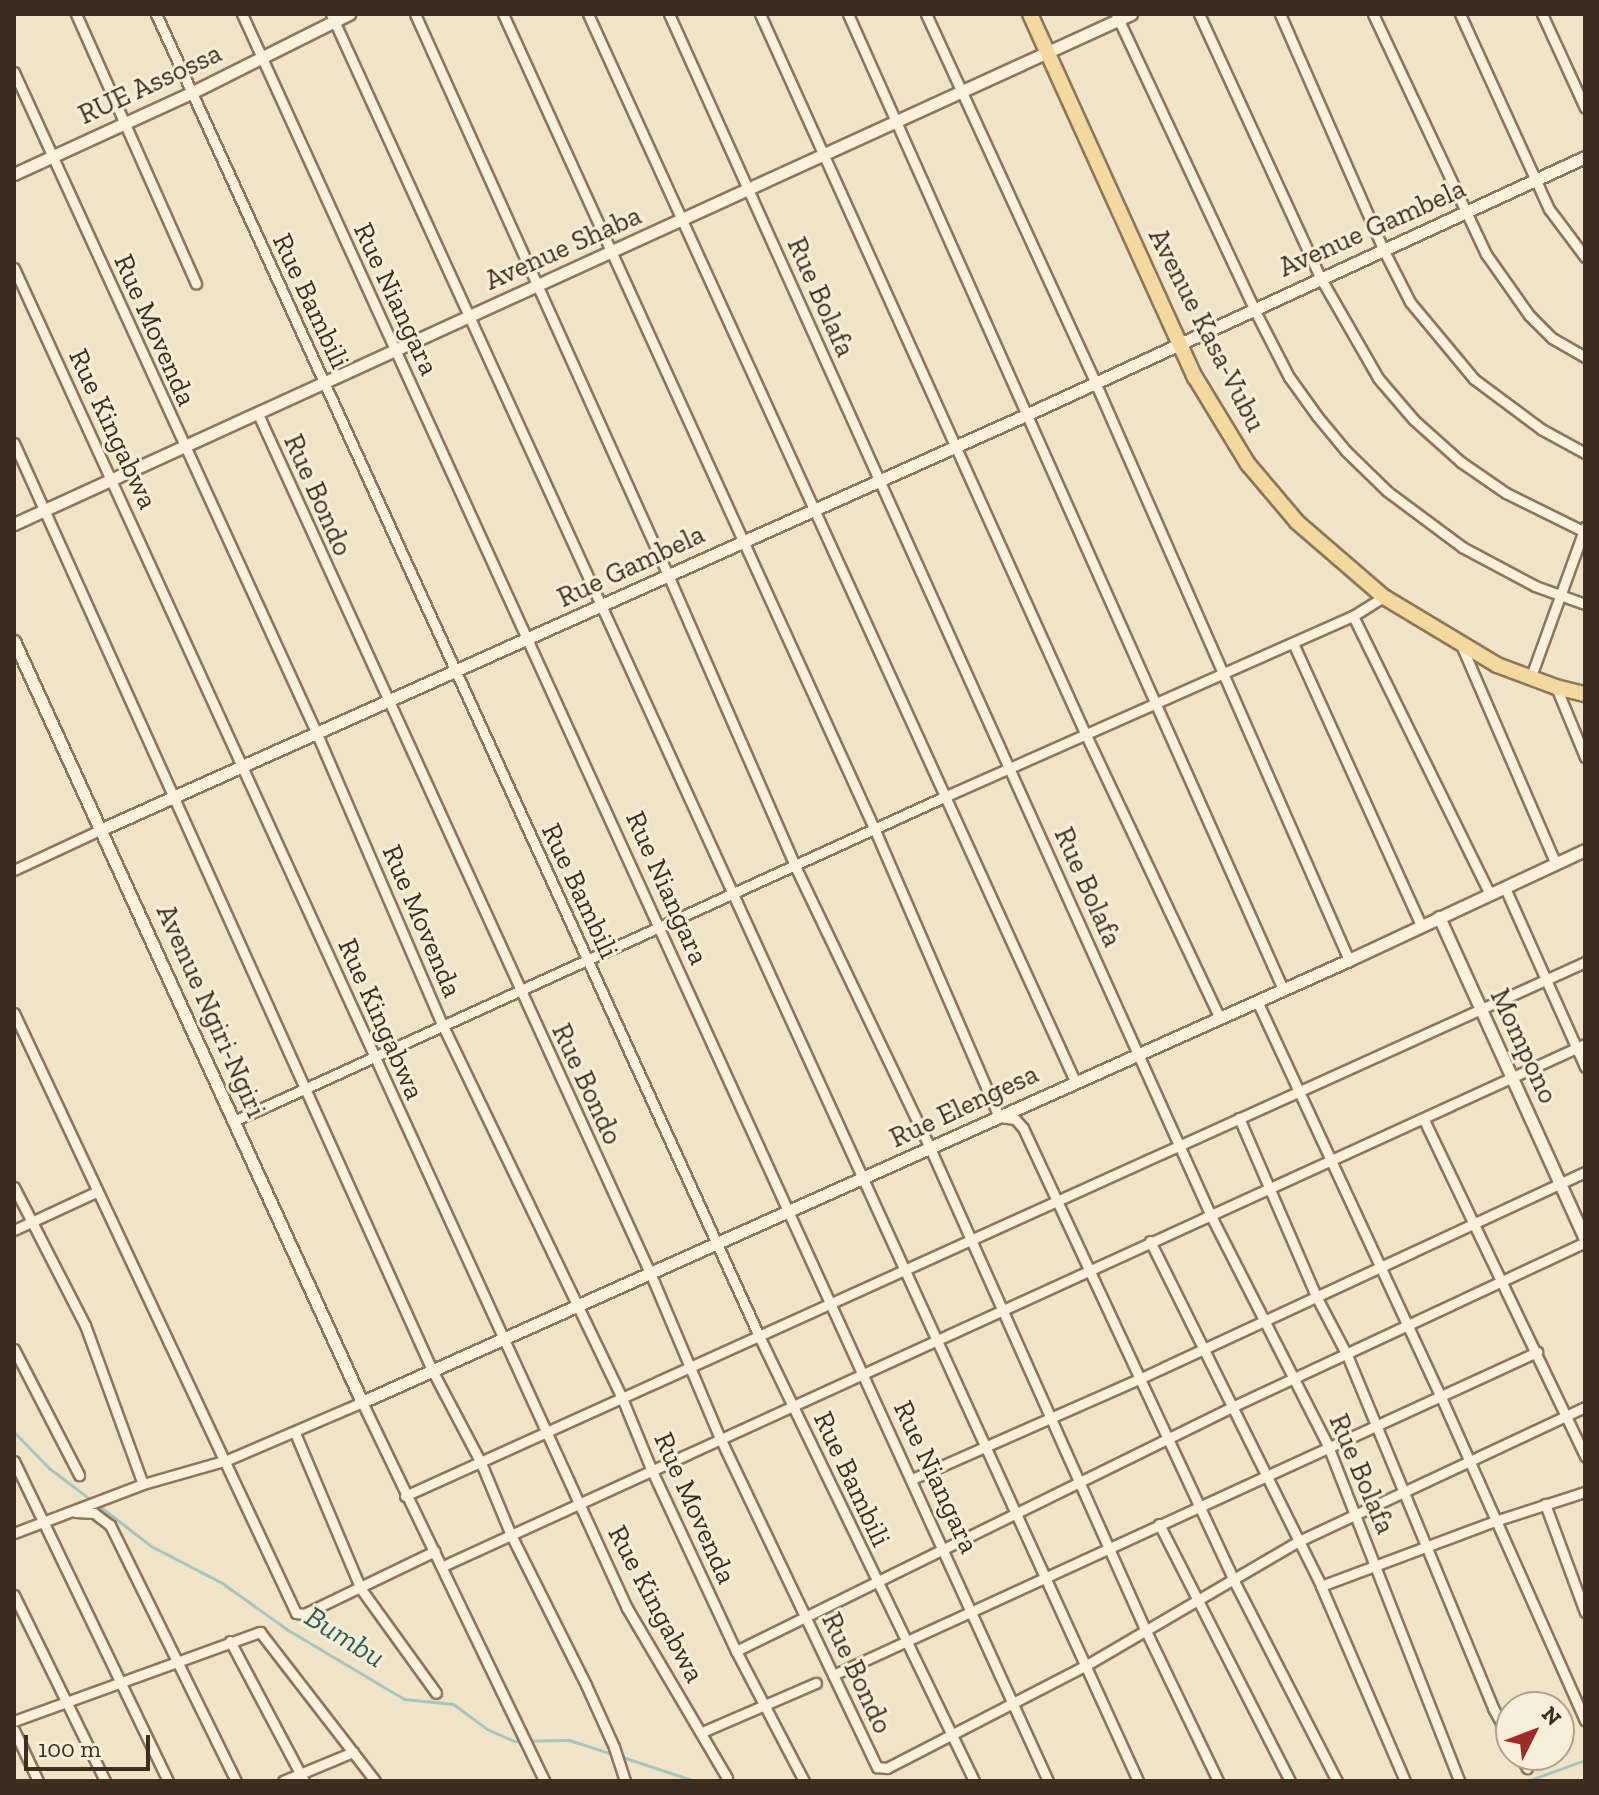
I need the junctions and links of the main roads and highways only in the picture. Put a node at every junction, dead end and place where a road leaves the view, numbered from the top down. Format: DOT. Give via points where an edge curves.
graph roads {
  1 [pos="1030,14"];
  2 [pos="1585,694"];
  1 -- 2 [label="main road, Avenue Kasa-Vubu" via="1179,344 1248,464 1316,541 1384,597 1462,647 1530,679"];
}
